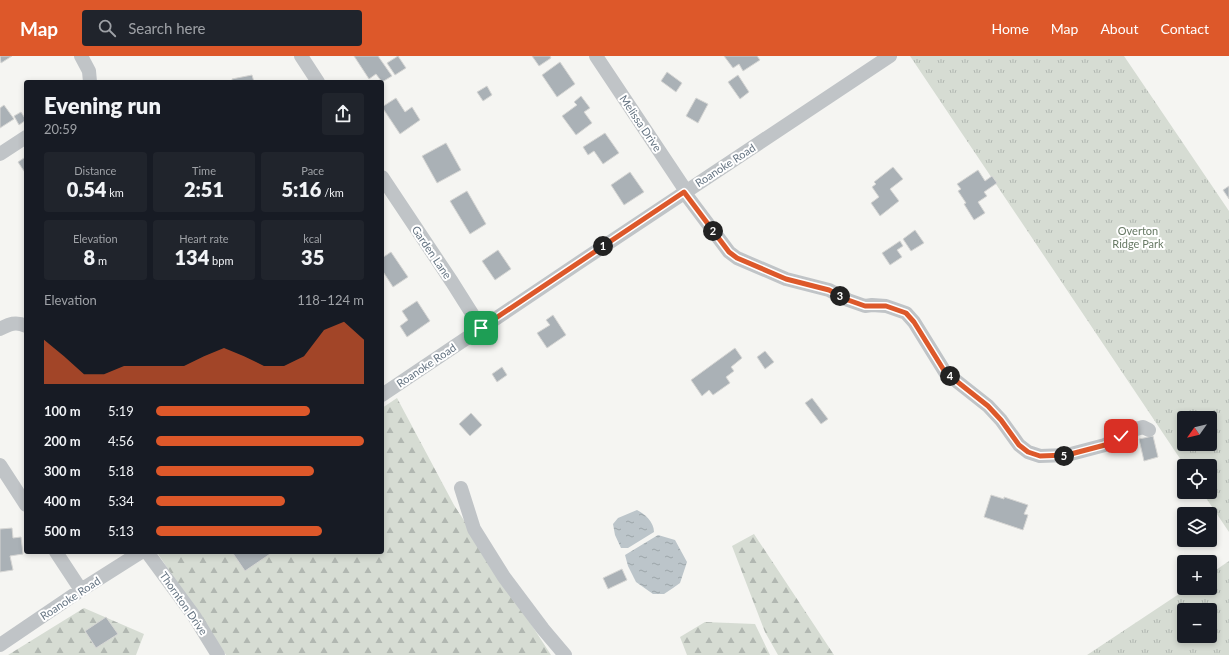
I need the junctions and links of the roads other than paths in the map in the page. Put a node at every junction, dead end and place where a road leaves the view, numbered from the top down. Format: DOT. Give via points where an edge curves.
graph roads {
  1 [pos="81,56"];
  2 [pos="302,56"];
  3 [pos="596,56"];
  4 [pos="890,56"];
  5 [pos="90,80"];
  6 [pos="317,80"];
  7 [pos="24,138"];
  8 [pos="0,154"];
  9 [pos="384,180"];
  10 [pos="685,191"];
  11 [pos="24,325"];
  12 [pos="481,328"];
  13 [pos="0,329"];
  14 [pos="384,394"];
  15 [pos="1149,430"];
  16 [pos="0,465"];
  17 [pos="461,488"];
  18 [pos="24,503"];
  19 [pos="57,554"];
  20 [pos="138,554"];
  21 [pos="148,554"];
  22 [pos="81,590"];
  23 [pos="0,645"];
  24 [pos="218,655"];
  25 [pos="565,655"];
  1 -- 5 [label="street" via="89,71"];
  2 -- 6 [label="street"];
  3 -- 10 [label="street, Melissa Drive"];
  4 -- 10 [label="street, Roanoke Road"];
  7 -- 8 [label="street"];
  9 -- 12 [label="street, Garden Lane"];
  10 -- 12 [label="street, Roanoke Road"];
  10 -- 15 [label="street, Melissa Drive" via="729,252 737,258 786,279 829,290 865,306 886,306 906,313 945,372 988,406 1019,445 1028,452 1040,456 1067,455 1105,445 1133,430 1143,427"];
  11 -- 13 [label="street" via="10,323"];
  12 -- 14 [label="street, Roanoke Road"];
  16 -- 18 [label="street"];
  17 -- 25 [label="street" via="474,529 504,577"];
  19 -- 22 [label="street"];
  20 -- 22 [label="street, Roanoke Road"];
  21 -- 24 [label="street, Thornton Drive" via="194,616"];
  22 -- 23 [label="street, Roanoke Road"];
}
